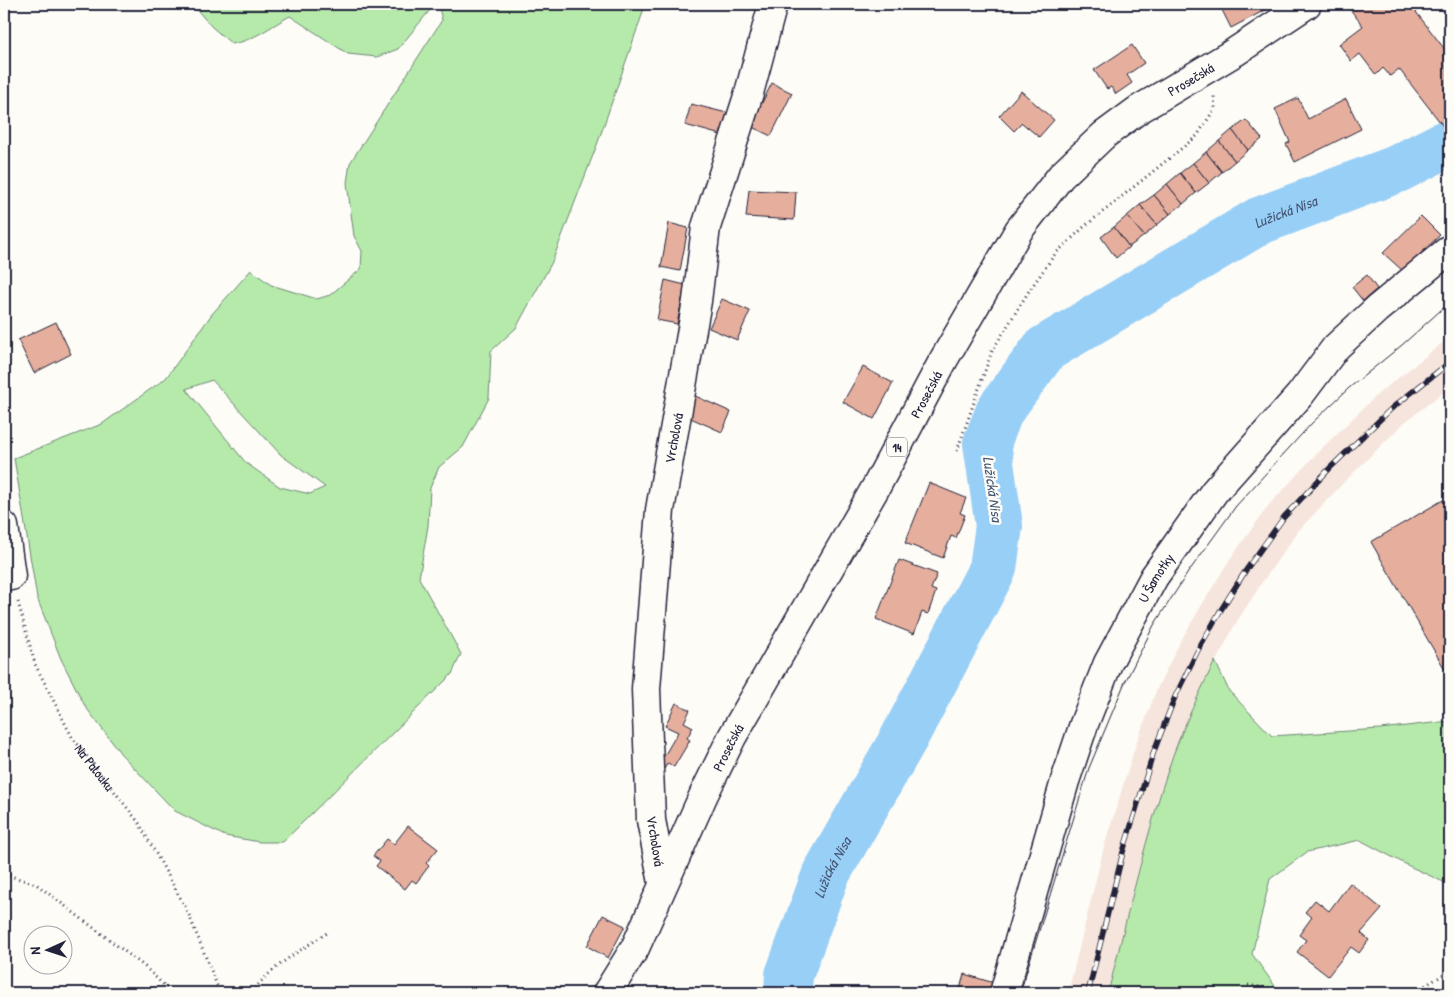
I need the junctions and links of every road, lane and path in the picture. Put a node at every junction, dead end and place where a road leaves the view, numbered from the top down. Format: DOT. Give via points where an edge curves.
graph roads {
  1 [pos="773,4"];
  2 [pos="1307,4"];
  3 [pos="1204,70"];
  4 [pos="1450,249"];
  5 [pos="957,451"];
  6 [pos="4,526"];
  7 [pos="11,576"];
  8 [pos="4,874"];
  9 [pos="663,883"];
  10 [pos="327,933"];
  11 [pos="1450,971"];
  12 [pos="1248,984"];
  13 [pos="172,993"];
  14 [pos="220,993"];
  15 [pos="252,993"];
  16 [pos="607,993"];
  17 [pos="1004,993"];
  18 [pos="1293,993"];
  19 [pos="1412,993"];
  1 -- 9 [label="main road, Vrcholová" via="749,93 706,227 697,301 660,510 646,689 651,820"];
  2 -- 3 [label="main road, Prosečská / 14"];
  3 -- 5 [label="path" via="1212,82 1215,108 1197,136 1084,227 1056,254 992,351"];
  3 -- 9 [label="main road, Prosečská / 14" via="1104,135 1060,176 1019,230 732,737"];
  4 -- 17 [label="main road, U Šamotky" via="1377,309 1336,348 1300,395 1214,492 1154,577 1108,663 1084,724"];
  6 -- 7 [label="main road"];
  7 -- 14 [label="path, Na Palouku" via="35,664 72,737 139,823 187,910"];
  8 -- 13 [label="path" via="36,884 144,966"];
  9 -- 16 [label="main road, Prosečská / 14" via="635,948"];
  10 -- 15 [label="path" via="282,964"];
  11 -- 19 [label="path"];
  12 -- 18 [label="path"];
}
